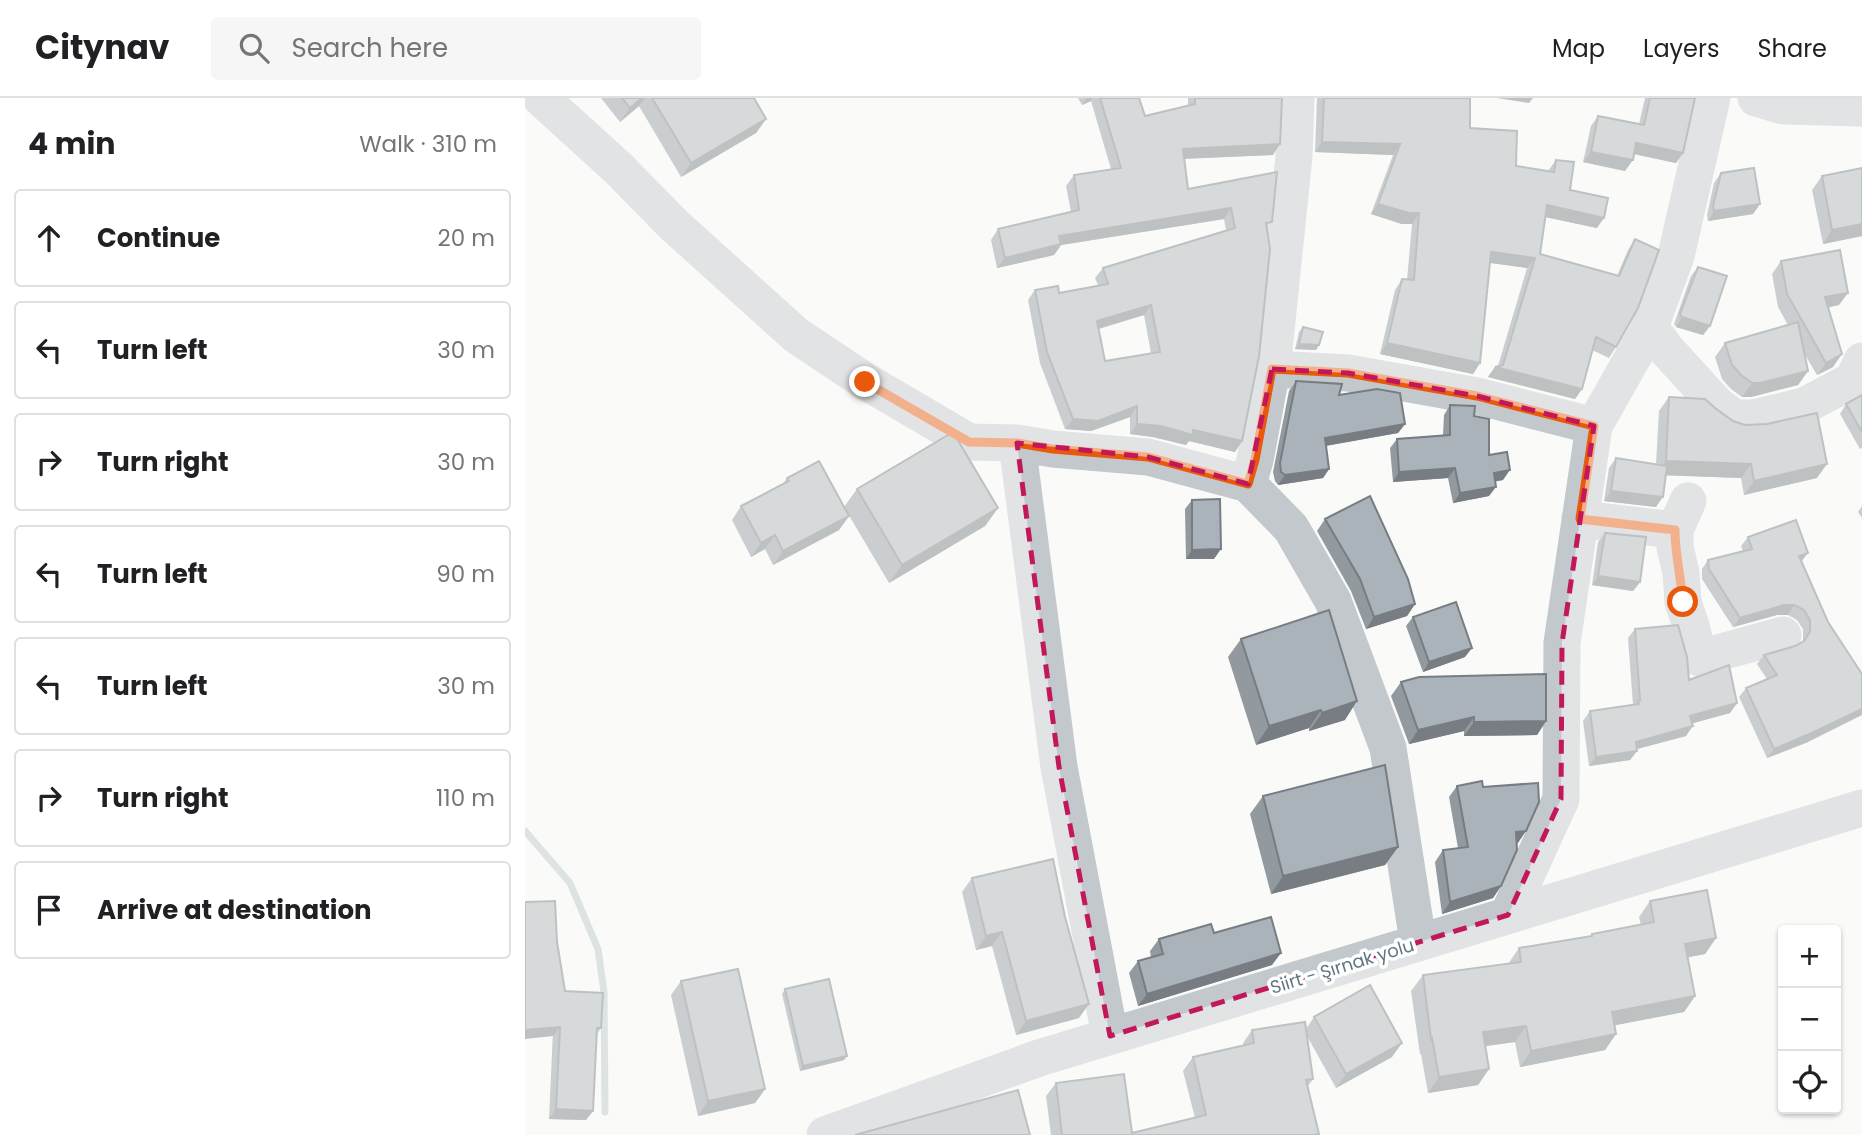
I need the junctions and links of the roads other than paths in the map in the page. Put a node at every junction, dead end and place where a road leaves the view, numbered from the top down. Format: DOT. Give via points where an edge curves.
graph roads {
  1 [pos="541,98"];
  2 [pos="1296,98"];
  3 [pos="1756,98"];
  4 [pos="1704,100"];
  5 [pos="1862,108"];
  6 [pos="1650,327"];
  7 [pos="1862,361"];
  8 [pos="1272,369"];
  9 [pos="1594,426"];
  10 [pos="1017,443"];
  11 [pos="1248,484"];
  12 [pos="1580,519"];
  13 [pos="1783,635"];
  14 [pos="1862,808"];
  15 [pos="1508,915"];
  16 [pos="1418,942"];
  17 [pos="1110,1037"];
  18 [pos="825,1135"];
  1 -- 10 [label="street" via="796,335 865,382 969,442"];
  2 -- 8 [label="street"];
  3 -- 5 [label="street" via="1783,106"];
  4 -- 6 [label="street" via="1676,256"];
  6 -- 7 [label="street" via="1717,405 1735,418 1804,406 1853,380"];
  6 -- 9 [label="street"];
  8 -- 9 [label="street" via="1348,373 1464,394"];
  8 -- 11 [label="street"];
  9 -- 12 [label="street"];
  10 -- 11 [label="street" via="1148,457"];
  10 -- 17 [label="street" via="1059,767"];
  11 -- 16 [label="street" via="1291,528 1333,601 1388,748"];
  12 -- 13 [label="street" via="1682,516 1675,547 1683,602 1699,658"];
  12 -- 15 [label="street" via="1562,643 1561,799"];
  14 -- 15 [label="street, Siirt - Şırnak yolu"];
  15 -- 16 [label="street, Siirt - Şırnak yolu"];
  16 -- 17 [label="street, Siirt - Şırnak yolu"];
  17 -- 18 [label="street, Siirt - Şırnak yolu"];
}
